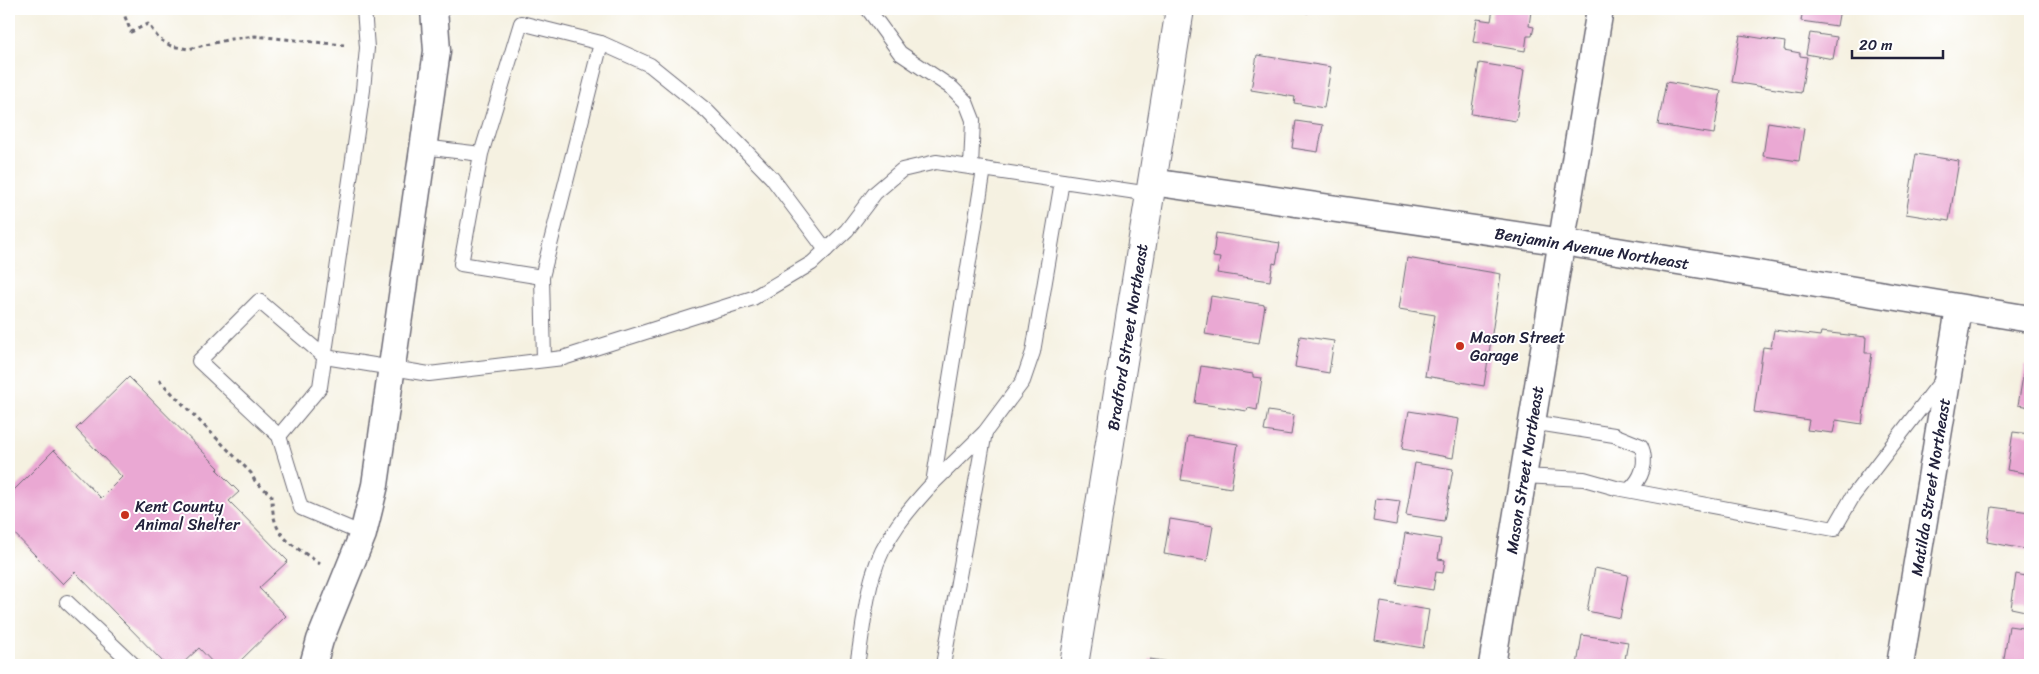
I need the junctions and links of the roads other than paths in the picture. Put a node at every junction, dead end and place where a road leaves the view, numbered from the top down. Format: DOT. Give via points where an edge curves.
graph roads {
  1 [pos="364,9"];
  2 [pos="434,9"];
  3 [pos="868,9"];
  4 [pos="1180,9"];
  5 [pos="1600,9"];
  6 [pos="601,43"];
  7 [pos="423,147"];
  8 [pos="481,154"];
  9 [pos="978,168"];
  10 [pos="1062,181"];
  11 [pos="1151,188"];
  12 [pos="1563,242"];
  13 [pos="826,250"];
  14 [pos="542,277"];
  15 [pos="1959,309"];
  16 [pos="2030,320"];
  17 [pos="325,357"];
  18 [pos="544,360"];
  19 [pos="391,368"];
  20 [pos="1949,371"];
  21 [pos="1531,422"];
  22 [pos="985,432"];
  23 [pos="279,436"];
  24 [pos="1522,476"];
  25 [pos="933,483"];
  26 [pos="1629,490"];
  27 [pos="363,534"];
  28 [pos="67,602"];
  29 [pos="134,665"];
  30 [pos="313,665"];
  31 [pos="857,665"];
  32 [pos="944,665"];
  33 [pos="1074,665"];
  34 [pos="1492,665"];
  35 [pos="1900,665"];
  1 -- 17 [label="lane" via="367,48"];
  2 -- 7 [label="street" via="437,51"];
  3 -- 9 [label="lane" via="900,53 952,88 966,102 973,120"];
  4 -- 11 [label="street, Bradford Street Northeast"];
  5 -- 12 [label="street, Mason Street Northeast"];
  6 -- 8 [label="lane" via="521,23"];
  6 -- 13 [label="lane" via="650,65 707,111 772,178"];
  6 -- 14 [label="lane"];
  7 -- 8 [label="lane"];
  7 -- 19 [label="street"];
  8 -- 14 [label="lane" via="461,264"];
  9 -- 10 [label="lane"];
  9 -- 13 [label="lane" via="936,162 902,170 875,193 847,230"];
  9 -- 25 [label="lane"];
  10 -- 11 [label="lane"];
  10 -- 22 [label="lane" via="1029,367 1023,381"];
  11 -- 12 [label="street, Benjamin Avenue Northeast"];
  11 -- 33 [label="street, Bradford Street Northeast"];
  12 -- 15 [label="street, Benjamin Avenue Northeast"];
  12 -- 21 [label="street, Mason Street Northeast"];
  13 -- 18 [label="lane" via="812,263 753,298 563,358"];
  14 -- 18 [label="lane"];
  15 -- 16 [label="street, Benjamin Avenue Northeast"];
  15 -- 20 [label="street, Matilda Street Northeast"];
  17 -- 19 [label="lane"];
  17 -- 23 [label="lane" via="320,387"];
  17 -- 23 [label="lane" via="259,301 199,361"];
  18 -- 19 [label="lane" via="429,374"];
  19 -- 27 [label="street" via="375,485"];
  20 -- 26 [label="lane" via="1854,496 1834,529"];
  20 -- 35 [label="street, Matilda Street Northeast"];
  21 -- 24 [label="street, Mason Street Northeast"];
  21 -- 26 [label="lane" via="1614,435 1641,446 1644,454 1642,473 1638,483"];
  22 -- 25 [label="lane"];
  22 -- 32 [label="lane"];
  23 -- 27 [label="lane" via="301,508"];
  24 -- 26 [label="lane" via="1584,479"];
  24 -- 34 [label="street, Mason Street Northeast"];
  25 -- 31 [label="lane" via="910,508 888,540 876,567"];
  27 -- 30 [label="street"];
  28 -- 29 [label="lane"];
}
